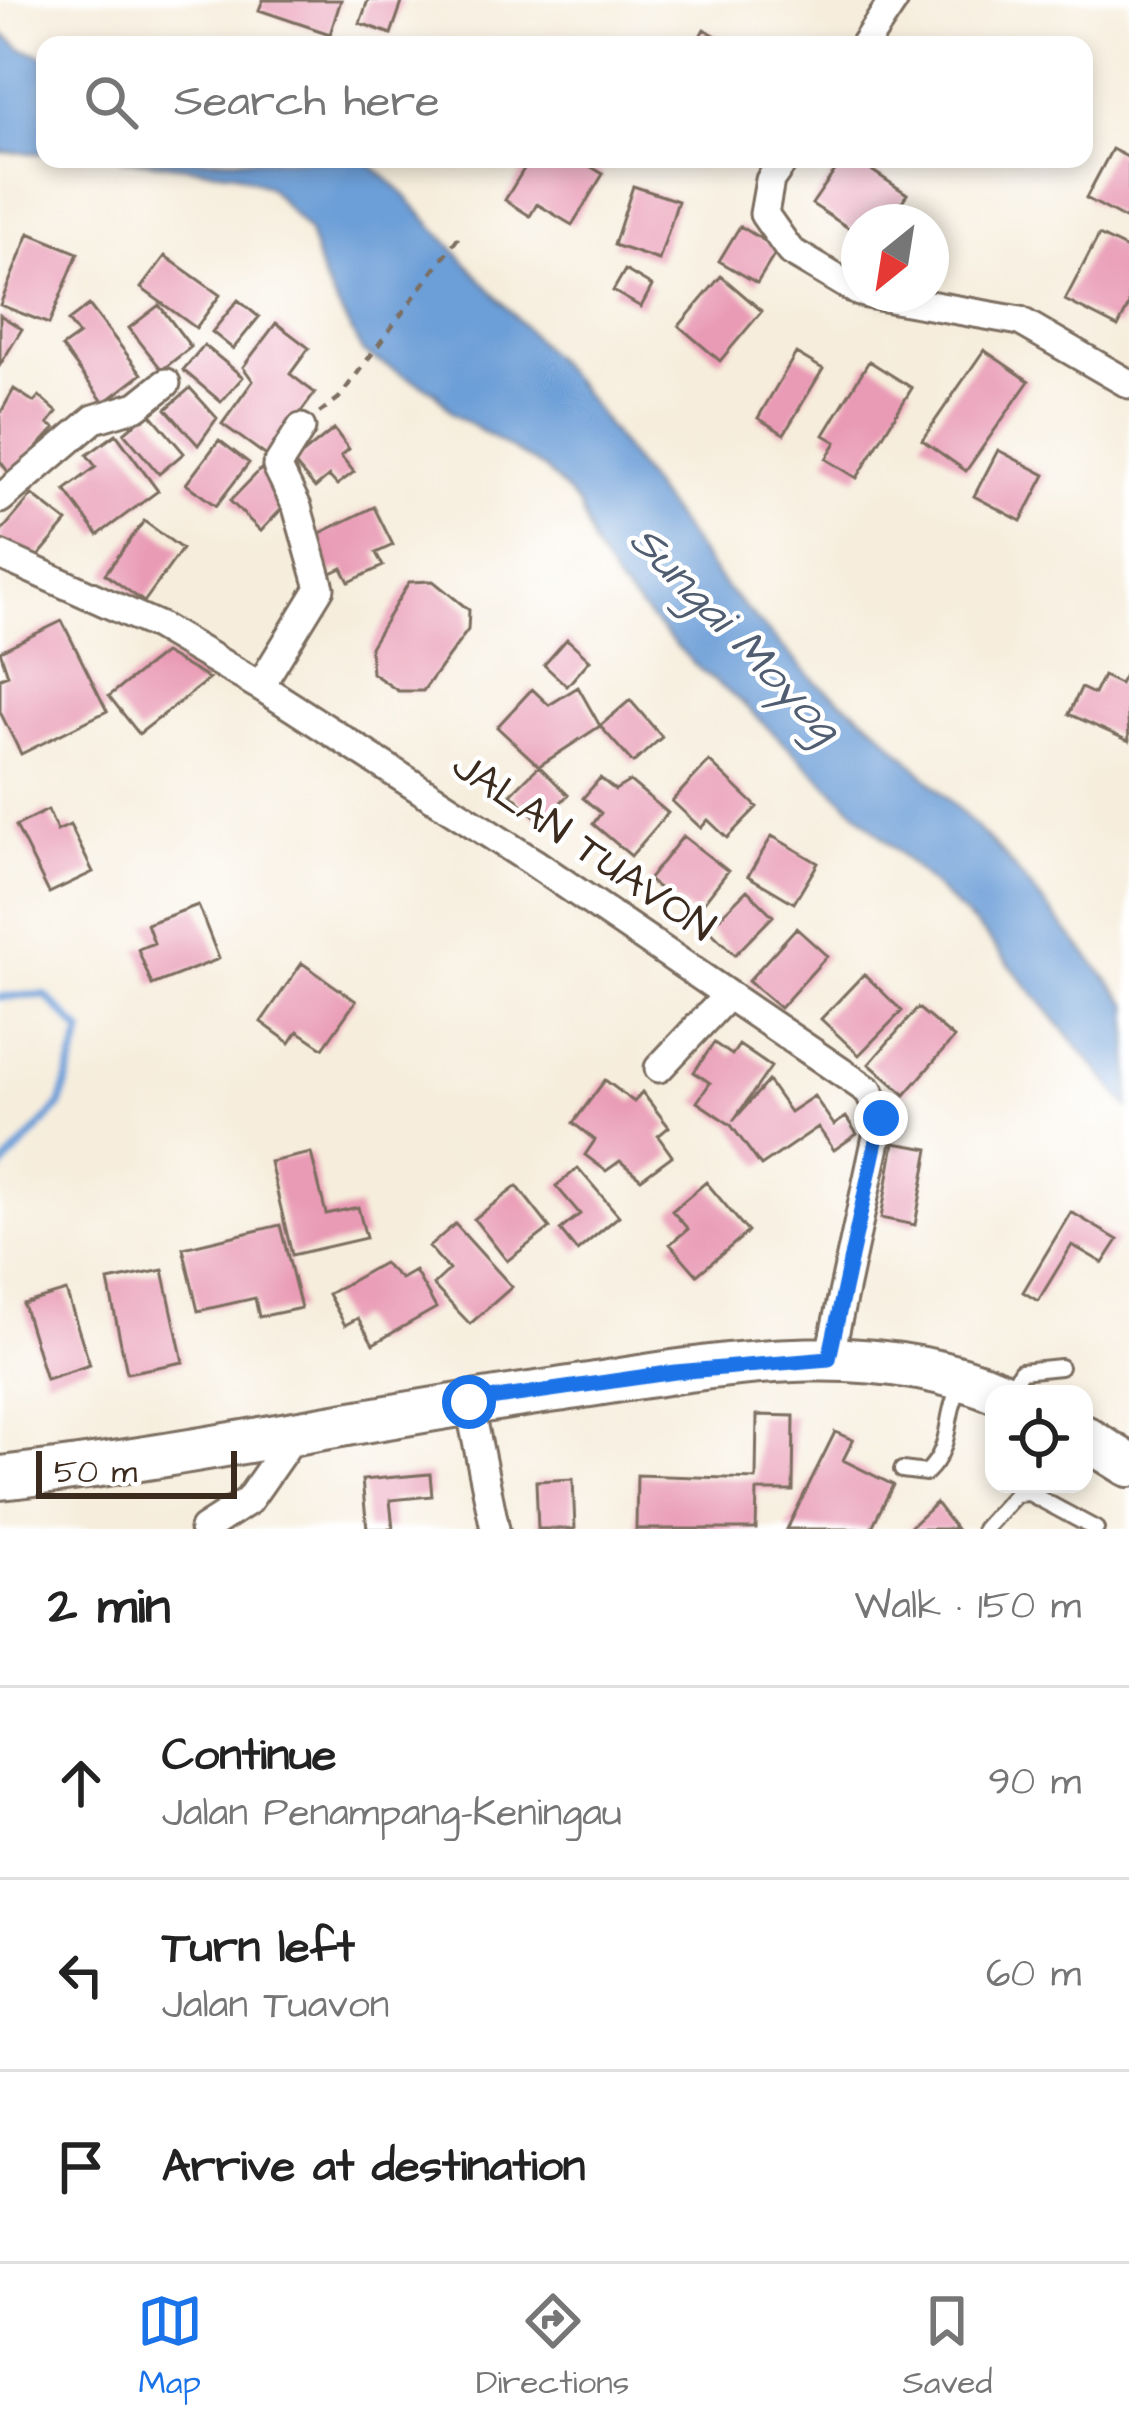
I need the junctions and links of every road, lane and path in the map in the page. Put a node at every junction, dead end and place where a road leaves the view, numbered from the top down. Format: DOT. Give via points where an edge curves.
graph roads {
  1 [pos="894,0"];
  2 [pos="869,36"];
  3 [pos="779,168"];
  4 [pos="463,231"];
  5 [pos="841,280"];
  6 [pos="949,308"];
  7 [pos="166,383"];
  8 [pos="1129,384"];
  9 [pos="339,398"];
  10 [pos="301,428"];
  11 [pos="0,499"];
  12 [pos="0,555"];
  13 [pos="260,686"];
  14 [pos="728,994"];
  15 [pos="659,1068"];
  16 [pos="829,1359"];
  17 [pos="1060,1367"];
  18 [pos="965,1377"];
  19 [pos="1011,1385"];
  20 [pos="985,1386"];
  21 [pos="469,1402"];
  22 [pos="297,1430"];
  23 [pos="1093,1443"];
  24 [pos="1129,1465"];
  25 [pos="902,1470"];
  26 [pos="0,1478"];
  27 [pos="204,1529"];
  28 [pos="494,1529"];
  29 [pos="984,1529"];
  30 [pos="1096,1529"];
  1 -- 2 [label="street"];
  3 -- 5 [label="street" via="764,214 790,251"];
  4 -- 9 [label="path"];
  6 -- 8 [label="street" via="1020,321"];
  7 -- 11 [label="street" via="137,406 94,418"];
  10 -- 13 [label="street" via="277,466 320,588"];
  12 -- 13 [label="street, JALAN TUAVON" via="158,626"];
  13 -- 14 [label="street, JALAN TUAVON"];
  14 -- 15 [label="street"];
  14 -- 16 [label="street, JALAN TUAVON" via="878,1105"];
  16 -- 18 [label="main road" via="923,1364"];
  16 -- 21 [label="main road"];
  17 -- 19 [label="lane" via="1021,1371"];
  18 -- 20 [label="main road"];
  18 -- 25 [label="lane" via="940,1460 926,1473"];
  21 -- 22 [label="main road"];
  21 -- 28 [label="street"];
  22 -- 26 [label="main road"];
  22 -- 27 [label="street" via="248,1501"];
  23 -- 24 [label="main road"];
  29 -- 30 [label="lane" via="1016,1493"];
}
